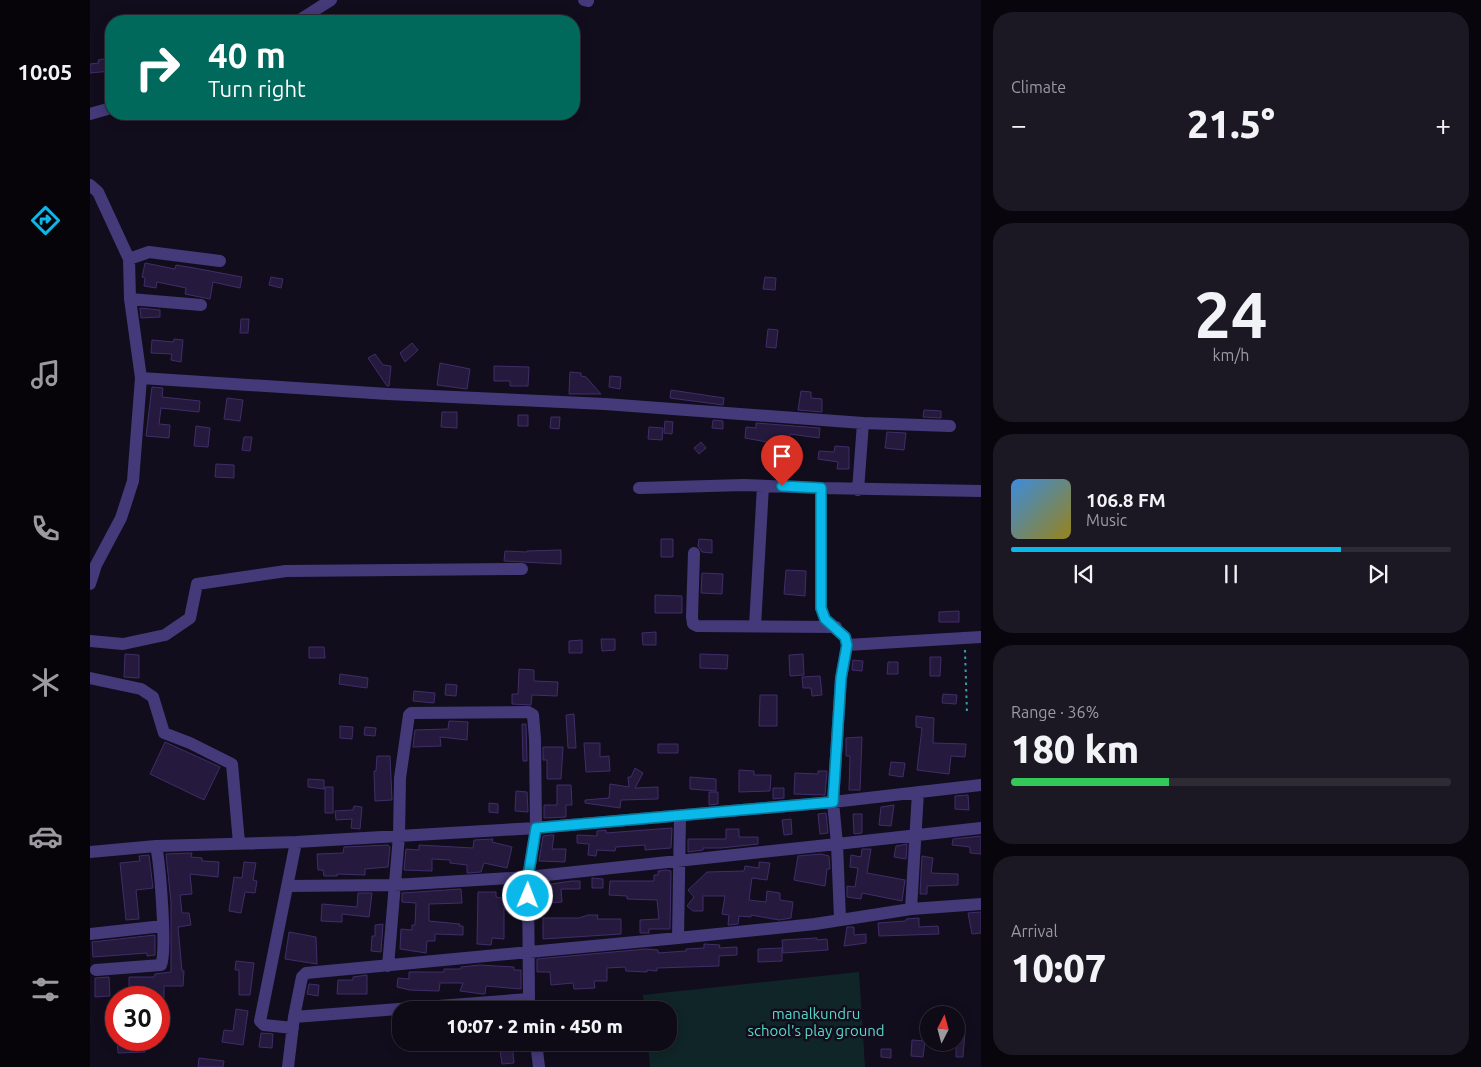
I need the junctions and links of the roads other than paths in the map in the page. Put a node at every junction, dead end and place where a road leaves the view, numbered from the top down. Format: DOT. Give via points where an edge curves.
graph roads {
  1 [pos="331,0"];
  2 [pos="307,15"];
  3 [pos="105,110"];
  4 [pos="90,114"];
  5 [pos="90,185"];
  6 [pos="129,259"];
  7 [pos="220,260"];
  8 [pos="130,300"];
  9 [pos="201,305"];
  10 [pos="141,378"];
  11 [pos="863,423"];
  12 [pos="950,426"];
  13 [pos="763,486"];
  14 [pos="638,488"];
  15 [pos="821,488"];
  16 [pos="858,490"];
  17 [pos="981,491"];
  18 [pos="694,553"];
  19 [pos="522,570"];
  20 [pos="90,584"];
  21 [pos="755,626"];
  22 [pos="836,627"];
  23 [pos="981,637"];
  24 [pos="90,641"];
  25 [pos="847,645"];
  26 [pos="90,678"];
  27 [pos="981,785"];
  28 [pos="918,792"];
  29 [pos="833,802"];
  30 [pos="680,817"];
  31 [pos="536,828"];
  32 [pos="981,828"];
  33 [pos="916,835"];
  34 [pos="399,836"];
  35 [pos="296,842"];
  36 [pos="239,843"];
  37 [pos="837,844"];
  38 [pos="156,846"];
  39 [pos="90,852"];
  40 [pos="680,862"];
  41 [pos="528,877"];
  42 [pos="394,885"];
  43 [pos="288,886"];
  44 [pos="981,904"];
  45 [pos="911,909"];
  46 [pos="840,919"];
  47 [pos="163,926"];
  48 [pos="90,934"];
  49 [pos="678,938"];
  50 [pos="530,953"];
  51 [pos="388,966"];
  52 [pos="96,970"];
  53 [pos="530,1001"];
  54 [pos="392,1015"];
  55 [pos="293,1023"];
  56 [pos="537,1051"];
  57 [pos="288,1067"];
  58 [pos="539,1067"];
  1 -- 2 [label="street"];
  3 -- 4 [label="street"];
  5 -- 6 [label="street" via="98,192"];
  6 -- 7 [label="street" via="149,252"];
  6 -- 8 [label="street"];
  8 -- 9 [label="street"];
  8 -- 10 [label="street"];
  10 -- 11 [label="street" via="605,404"];
  10 -- 20 [label="street" via="134,481 121,518 96,565"];
  11 -- 12 [label="street"];
  11 -- 16 [label="street"];
  13 -- 14 [label="street"];
  13 -- 15 [label="street"];
  13 -- 21 [label="street"];
  15 -- 16 [label="street"];
  15 -- 22 [label="street" via="821,608 825,619"];
  16 -- 17 [label="street"];
  18 -- 21 [label="street" via="693,624"];
  19 -- 24 [label="street" via="286,571 198,584 190,618 165,635 124,644"];
  21 -- 22 [label="street"];
  22 -- 25 [label="street"];
  23 -- 25 [label="street"];
  25 -- 29 [label="street" via="841,678"];
  26 -- 36 [label="street" via="141,689 153,697 164,733 232,764"];
  27 -- 28 [label="street"];
  28 -- 29 [label="street"];
  28 -- 33 [label="street"];
  29 -- 30 [label="street"];
  29 -- 37 [label="street"];
  30 -- 31 [label="street"];
  30 -- 40 [label="street"];
  31 -- 34 [label="street"];
  31 -- 34 [label="street" via="533,715 522,710 411,713 407,721 400,778"];
  31 -- 41 [label="street"];
  32 -- 33 [label="street"];
  33 -- 37 [label="street"];
  33 -- 45 [label="street"];
  34 -- 35 [label="street"];
  34 -- 42 [label="street"];
  35 -- 36 [label="street"];
  35 -- 43 [label="street"];
  36 -- 38 [label="street"];
  37 -- 40 [label="street"];
  37 -- 46 [label="street"];
  38 -- 39 [label="street"];
  38 -- 47 [label="street"];
  40 -- 41 [label="street"];
  40 -- 49 [label="street"];
  41 -- 42 [label="street"];
  41 -- 50 [label="street"];
  42 -- 43 [label="street"];
  42 -- 51 [label="street"];
  43 -- 55 [label="street" via="260,1021 264,1025"];
  44 -- 45 [label="street"];
  45 -- 46 [label="street"];
  46 -- 49 [label="street"];
  47 -- 48 [label="street"];
  47 -- 52 [label="street" via="164,958 161,965"];
  49 -- 50 [label="street"];
  50 -- 51 [label="street"];
  50 -- 53 [label="street"];
  51 -- 55 [label="street" via="306,973 302,977"];
  54 -- 55 [label="street"];
  55 -- 57 [label="street"];
  56 -- 58 [label="street"];
}
